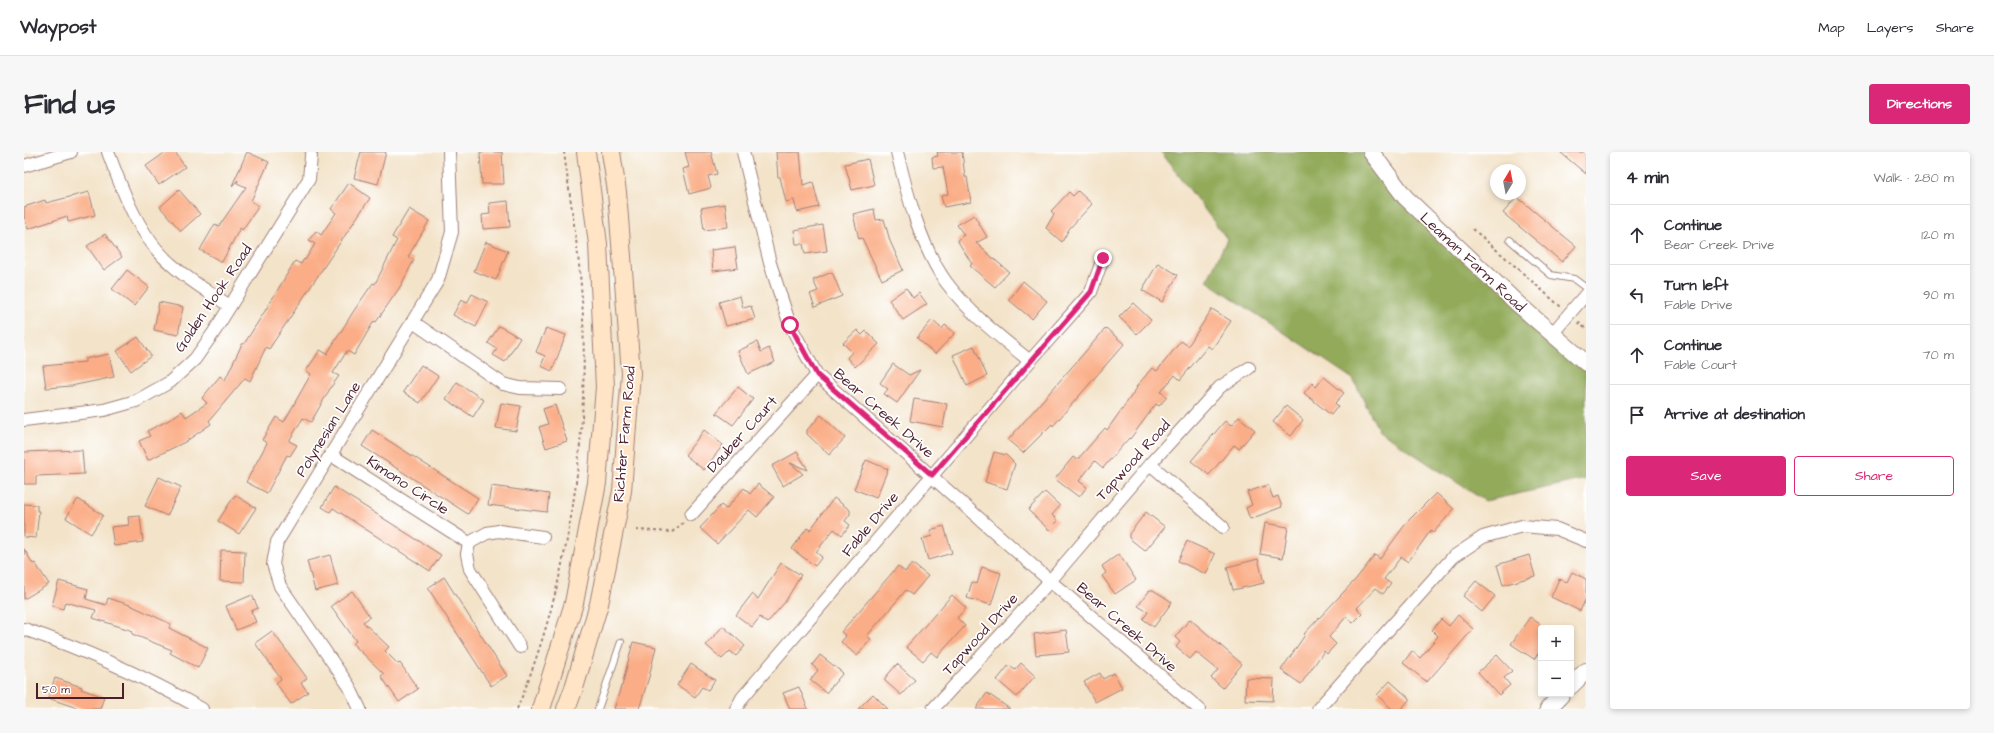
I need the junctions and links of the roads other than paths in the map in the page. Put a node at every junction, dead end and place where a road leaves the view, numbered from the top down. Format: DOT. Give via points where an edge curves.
graph roads {
  1 [pos="72,152"];
  2 [pos="108,152"];
  3 [pos="449,152"];
  4 [pos="586,152"];
  5 [pos="611,152"];
  6 [pos="743,152"];
  7 [pos="897,152"];
  8 [pos="1370,152"];
  9 [pos="311,156"];
  10 [pos="24,166"];
  11 [pos="1510,240"];
  12 [pos="1103,258"];
  13 [pos="1586,288"];
  14 [pos="1586,294"];
  15 [pos="230,306"];
  16 [pos="412,322"];
  17 [pos="1552,334"];
  18 [pos="1030,361"];
  19 [pos="1586,363"];
  20 [pos="1249,368"];
  21 [pos="817,375"];
  22 [pos="562,389"];
  23 [pos="24,420"];
  24 [pos="331,455"];
  25 [pos="1150,464"];
  26 [pos="932,475"];
  27 [pos="691,515"];
  28 [pos="1223,527"];
  29 [pos="543,537"];
  30 [pos="1586,541"];
  31 [pos="469,543"];
  32 [pos="1050,581"];
  33 [pos="24,630"];
  34 [pos="621,642"];
  35 [pos="520,647"];
  36 [pos="1586,671"];
  37 [pos="1574,683"];
  38 [pos="1559,697"];
  39 [pos="202,709"];
  40 [pos="360,709"];
  41 [pos="541,709"];
  42 [pos="566,709"];
  43 [pos="598,709"];
  44 [pos="736,709"];
  45 [pos="933,709"];
  46 [pos="1199,709"];
  47 [pos="1318,709"];
  48 [pos="1548,709"];
  1 -- 10 [label="street"];
  2 -- 15 [label="street" via="135,215 152,242 171,265"];
  3 -- 16 [label="street, Polynesian Lane" via="452,232 438,280"];
  4 -- 41 [label="main road, Richter Farm Road" via="598,244 605,387 597,483 575,596"];
  5 -- 42 [label="main road, Richter Farm Road" via="617,192 632,373 622,491 599,604"];
  6 -- 21 [label="street, Bear Creek Drive" via="770,264 790,325"];
  7 -- 18 [label="street" via="909,200 926,244 946,281 982,322"];
  8 -- 17 [label="street, Leaman Farm Road" via="1404,197"];
  9 -- 15 [label="street, Golden Hook Road" via="309,179"];
  11 -- 13 [label="lane" via="1551,275 1574,279"];
  12 -- 18 [label="street, Fable Drive" via="1091,292"];
  14 -- 17 [label="street"];
  15 -- 23 [label="street, Golden Hook Road" via="195,359 170,382 136,401 104,410"];
  16 -- 22 [label="street" via="504,384 520,388"];
  16 -- 24 [label="street, Polynesian Lane"];
  17 -- 19 [label="street, Leaman Farm Road"];
  18 -- 26 [label="street, Fable Drive"];
  20 -- 25 [label="street, Tapwood Road" via="1220,387"];
  21 -- 26 [label="street, Bear Creek Drive"];
  21 -- 27 [label="street, Dauber Court"];
  24 -- 31 [label="street, Kimono Circle"];
  24 -- 40 [label="street, Polynesian Lane" via="277,542 273,564 280,586 349,686"];
  25 -- 28 [label="street"];
  25 -- 32 [label="street, Tapwood Road"];
  26 -- 32 [label="street, Bear Creek Drive"];
  26 -- 44 [label="street, Fable Drive" via="742,698"];
  29 -- 31 [label="street" via="500,531 487,533"];
  30 -- 47 [label="street" via="1557,529 1522,526 1483,537 1454,558"];
  31 -- 35 [label="street" via="467,554 470,569"];
  32 -- 45 [label="street, Tapwood Drive"];
  32 -- 46 [label="street, Bear Creek Drive"];
  33 -- 39 [label="street" via="83,650"];
  34 -- 43 [label="lane"];
  36 -- 37 [label="street"];
  38 -- 48 [label="street"];
}
